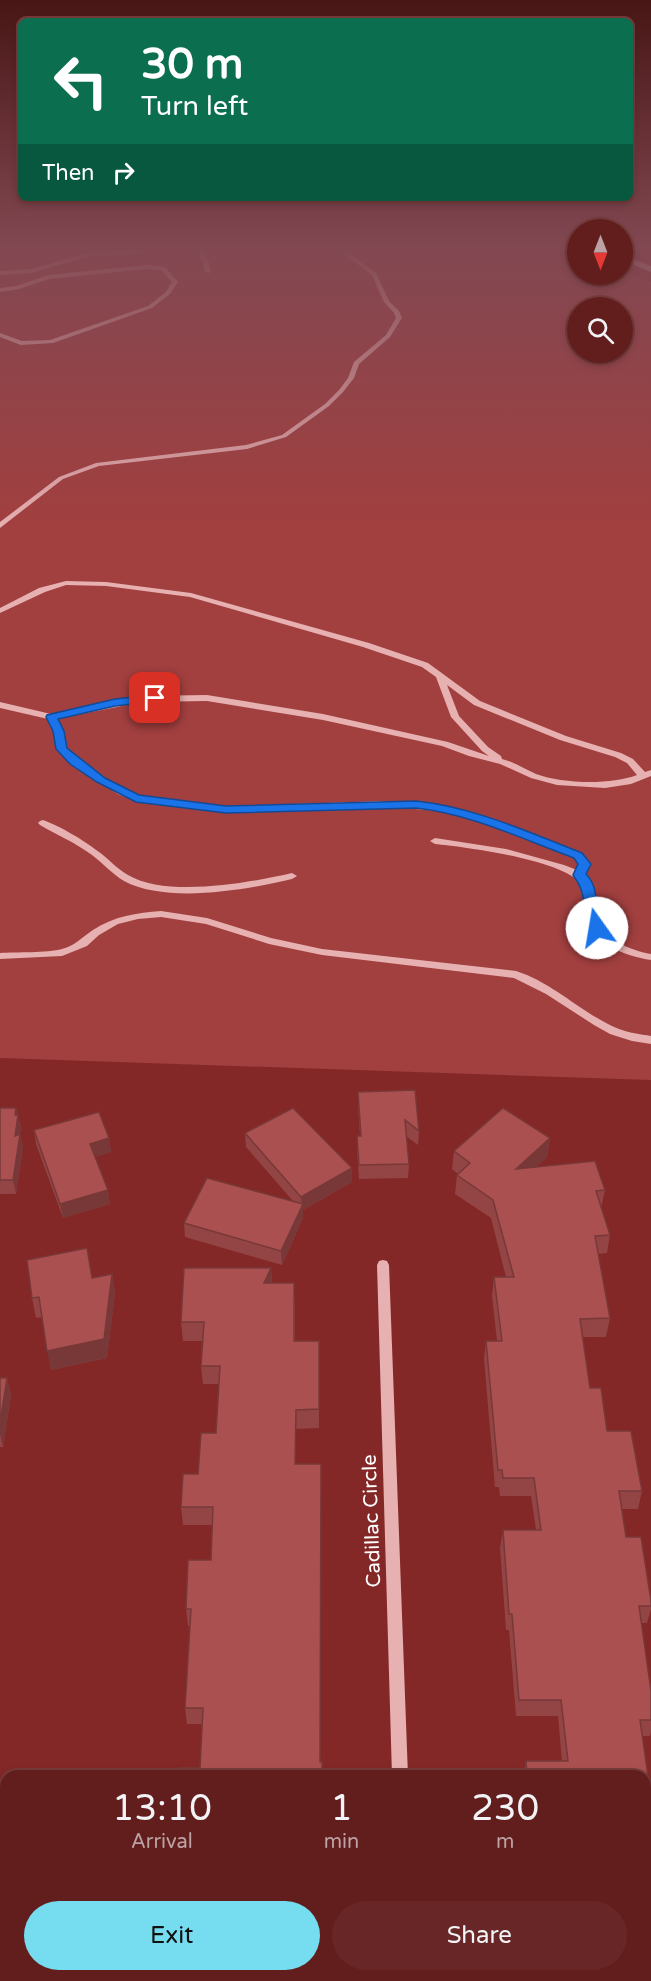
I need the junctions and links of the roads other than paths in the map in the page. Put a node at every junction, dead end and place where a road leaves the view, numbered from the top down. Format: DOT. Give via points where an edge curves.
graph roads {
  1 [pos="20,342"];
  2 [pos="38,342"];
  3 [pos="380,342"];
  4 [pos="0,526"];
  5 [pos="0,611"];
  6 [pos="439,676"];
  7 [pos="0,705"];
  8 [pos="51,717"];
  9 [pos="503,762"];
  10 [pos="647,774"];
  11 [pos="43,823"];
  12 [pos="435,842"];
  13 [pos="579,875"];
  14 [pos="292,876"];
  15 [pos="0,956"];
  16 [pos="651,957"];
  17 [pos="651,1040"];
  18 [pos="383,1265"];
  19 [pos="400,1770"];
  1 -- 2 [label="street"];
  3 -- 4 [label="street" via="356,363 347,384 327,405 285,436 225,450 114,461 78,471 61,477"];
  5 -- 6 [label="street" via="66,583 178,592 376,648 425,665"];
  6 -- 9 [label="street" via="455,717"];
  6 -- 10 [label="street" via="477,703 563,738 618,755"];
  7 -- 8 [label="street"];
  8 -- 9 [label="street" via="142,699 207,698 381,729"];
  8 -- 13 [label="street" via="59,731 62,749 68,755 101,780 136,798 226,809 387,804 444,808 495,823 578,856 585,864"];
  9 -- 10 [label="street" via="534,776 582,785 628,782"];
  11 -- 14 [label="street" via="95,854 111,869 144,886 219,888 256,885"];
  12 -- 13 [label="street" via="504,850"];
  13 -- 16 [label="street" via="589,890 591,918 604,936 624,950"];
  15 -- 17 [label="street" via="62,953 115,922 138,916 182,916 322,952 516,975 533,981 600,1026 624,1036"];
  18 -- 19 [label="street, Cadillac Circle"];
}
